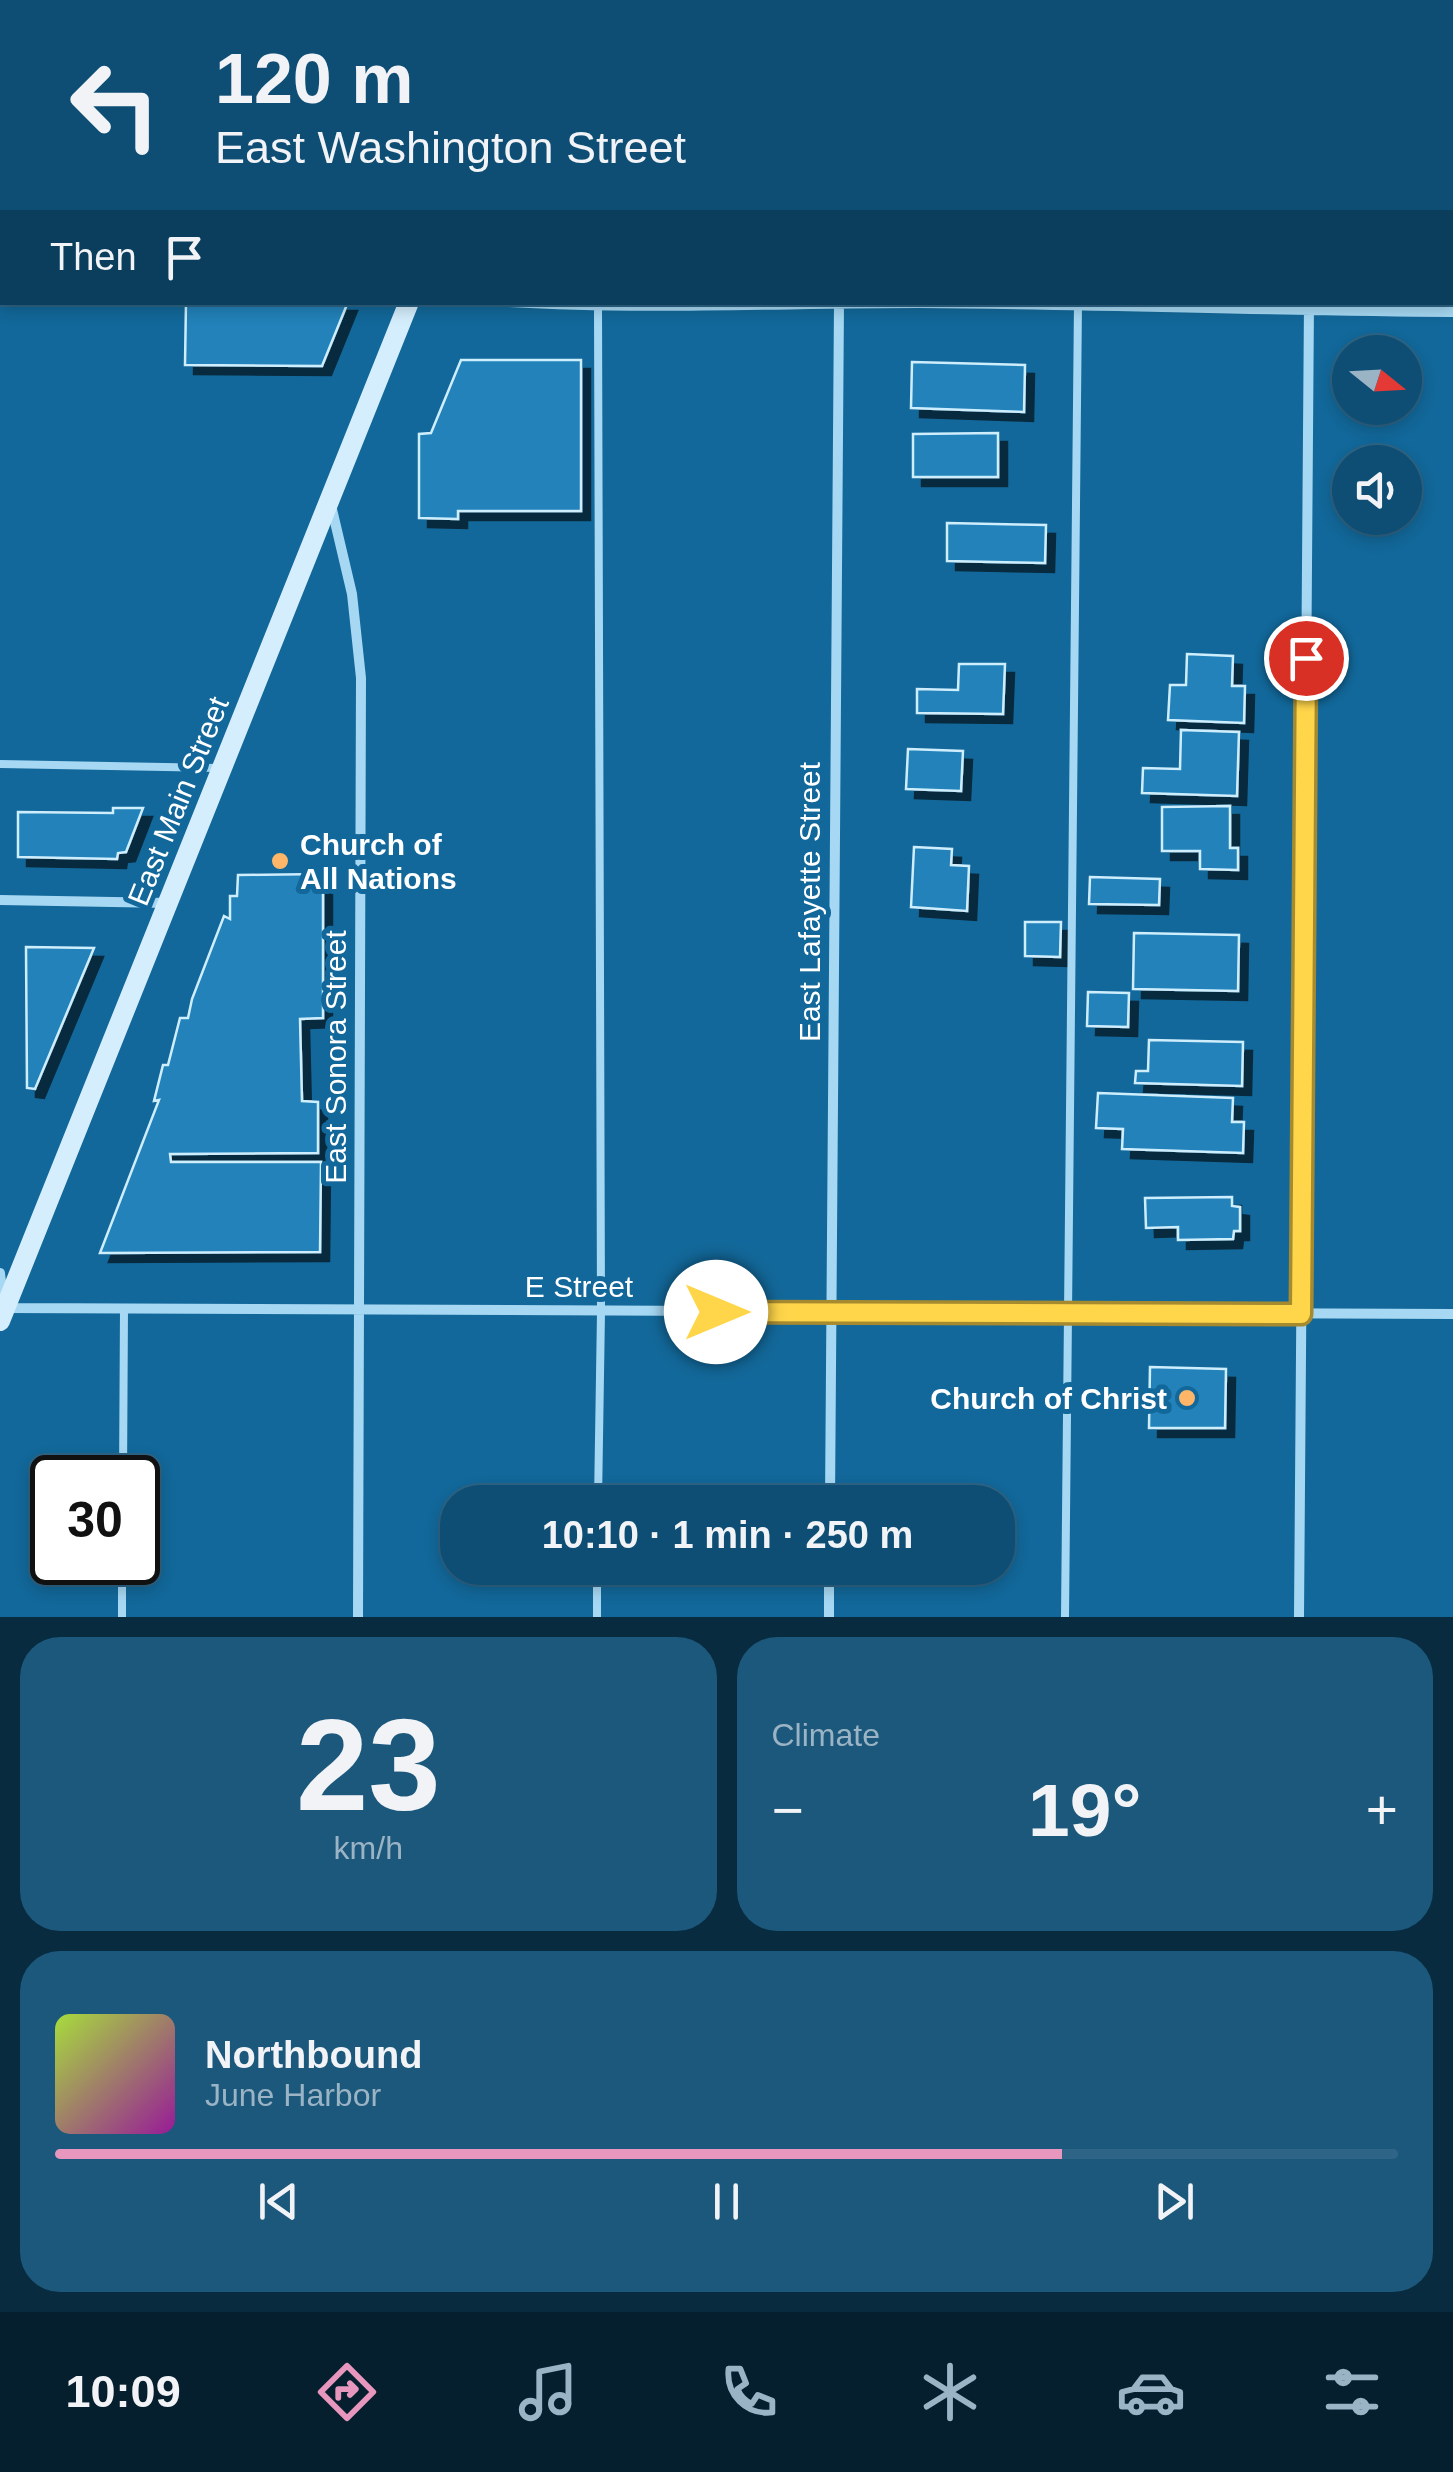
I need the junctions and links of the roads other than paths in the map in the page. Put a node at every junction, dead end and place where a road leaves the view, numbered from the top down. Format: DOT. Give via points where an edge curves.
graph roads {
  1 [pos="408,305"];
  2 [pos="562,305"];
  3 [pos="718,305"];
  4 [pos="839,305"];
  5 [pos="1078,305"];
  6 [pos="1193,305"];
  7 [pos="598,307"];
  8 [pos="1308,307"];
  9 [pos="1453,312"];
  10 [pos="330,499"];
  11 [pos="0,764"];
  12 [pos="223,768"];
  13 [pos="0,900"];
  14 [pos="170,903"];
  15 [pos="0,1274"];
  16 [pos="124,1308"];
  17 [pos="360,1310"];
  18 [pos="601,1312"];
  19 [pos="831,1312"];
  20 [pos="1066,1313"];
  21 [pos="2,1314"];
  22 [pos="1301,1314"];
  23 [pos="1453,1314"];
  24 [pos="123,1455"];
  25 [pos="598,1485"];
  26 [pos="830,1485"];
  27 [pos="122,1585"];
  28 [pos="598,1585"];
  29 [pos="830,1585"];
  30 [pos="122,1617"];
  31 [pos="358,1617"];
  32 [pos="597,1617"];
  33 [pos="829,1617"];
  34 [pos="1065,1617"];
  35 [pos="1299,1617"];
  1 -- 10 [label="main road, East Main Street"];
  2 -- 7 [label="street"];
  3 -- 7 [label="street"];
  4 -- 19 [label="street, East Lafayette Street"];
  5 -- 20 [label="lane"];
  6 -- 8 [label="street"];
  7 -- 18 [label="lane"];
  8 -- 9 [label="street"];
  8 -- 22 [label="street"];
  10 -- 12 [label="main road, East Main Street"];
  10 -- 17 [label="street, East Sonora Street" via="352,594 361,678"];
  11 -- 12 [label="lane"];
  12 -- 14 [label="main road, East Main Street"];
  13 -- 14 [label="street"];
  14 -- 21 [label="main road, East Main Street"];
  15 -- 21 [label="street"];
  16 -- 17 [label="street, E Street"];
  16 -- 21 [label="street, E Street"];
  16 -- 24 [label="lane"];
  17 -- 18 [label="street, E Street"];
  17 -- 31 [label="street, East Sonora Street"];
  18 -- 19 [label="street, E Street"];
  18 -- 25 [label="lane"];
  19 -- 20 [label="street, E Street"];
  19 -- 26 [label="street, East Lafayette Street"];
  20 -- 22 [label="street, E Street"];
  20 -- 34 [label="lane"];
  22 -- 23 [label="street, E Street"];
  22 -- 35 [label="street"];
  27 -- 30 [label="lane"];
  28 -- 32 [label="lane"];
  29 -- 33 [label="street"];
}
